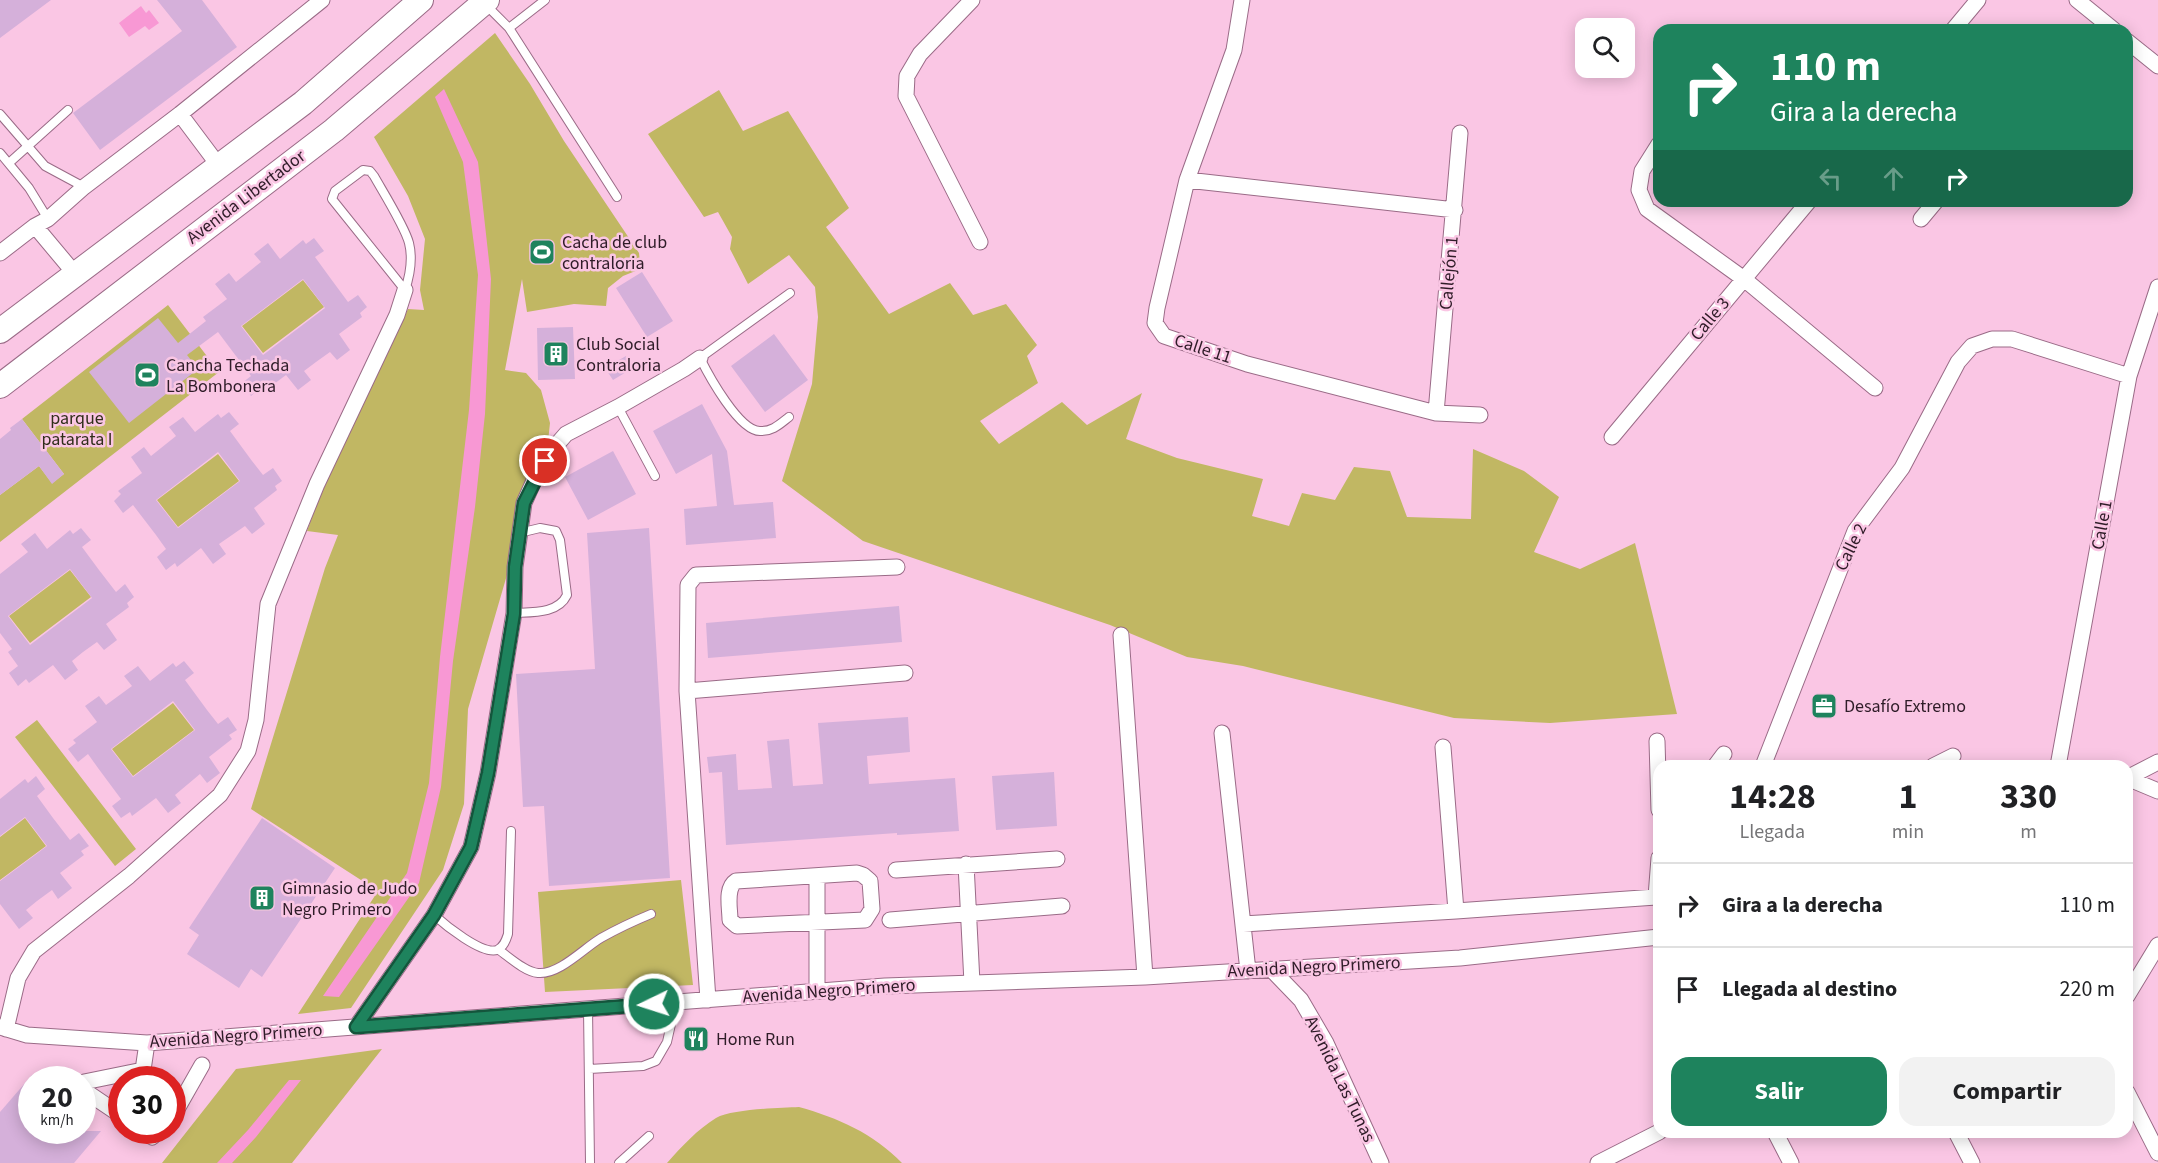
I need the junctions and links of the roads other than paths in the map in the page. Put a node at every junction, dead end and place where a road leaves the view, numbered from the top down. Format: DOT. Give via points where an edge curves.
graph roads {
  1 [pos="322,0"];
  2 [pos="421,0"];
  3 [pos="545,0"];
  4 [pos="972,0"];
  5 [pos="1242,0"];
  6 [pos="1978,0"];
  7 [pos="2077,0"];
  8 [pos="485,1"];
  9 [pos="1958,24"];
  10 [pos="2107,24"];
  11 [pos="509,28"];
  12 [pos="2133,46"];
  13 [pos="2158,66"];
  14 [pos="68,110"];
  15 [pos="0,114"];
  16 [pos="180,114"];
  17 [pos="1460,133"];
  18 [pos="27,147"];
  19 [pos="0,153"];
  20 [pos="1653,154"];
  21 [pos="9,163"];
  22 [pos="219,166"];
  23 [pos="1187,180"];
  24 [pos="84,187"];
  25 [pos="617,197"];
  26 [pos="1804,207"];
  27 [pos="1931,207"];
  28 [pos="1455,210"];
  29 [pos="1922,219"];
  30 [pos="42,222"];
  31 [pos="980,242"];
  32 [pos="0,253"];
  33 [pos="76,275"];
  34 [pos="1744,279"];
  35 [pos="2158,287"];
  36 [pos="405,290"];
  37 [pos="790,293"];
  38 [pos="0,332"];
  39 [pos="700,358"];
  40 [pos="2128,376"];
  41 [pos="0,386"];
  42 [pos="1875,388"];
  43 [pos="618,407"];
  44 [pos="1436,412"];
  45 [pos="1480,415"];
  46 [pos="789,417"];
  47 [pos="1612,437"];
  48 [pos="655,476"];
  49 [pos="519,533"];
  50 [pos="897,567"];
  51 [pos="514,614"];
  52 [pos="1121,635"];
  53 [pos="905,673"];
  54 [pos="687,691"];
  55 [pos="1222,733"];
  56 [pos="1657,741"];
  57 [pos="1443,747"];
  58 [pos="1953,756"];
  59 [pos="1658,760"];
  60 [pos="1765,760"];
  61 [pos="1945,760"];
  62 [pos="2059,760"];
  63 [pos="2158,762"];
  64 [pos="2133,775"];
  65 [pos="2133,781"];
  66 [pos="2158,791"];
  67 [pos="511,831"];
  68 [pos="1057,859"];
  69 [pos="966,864"];
  70 [pos="896,870"];
  71 [pos="817,876"];
  72 [pos="1653,898"];
  73 [pos="1062,906"];
  74 [pos="1456,911"];
  75 [pos="651,914"];
  76 [pos="969,914"];
  77 [pos="434,915"];
  78 [pos="890,921"];
  79 [pos="817,922"];
  80 [pos="1243,924"];
  81 [pos="1653,938"];
  82 [pos="2158,945"];
  83 [pos="498,950"];
  84 [pos="1273,970"];
  85 [pos="1248,971"];
  86 [pos="1145,977"];
  87 [pos="972,983"];
  88 [pos="2133,986"];
  89 [pos="817,991"];
  90 [pos="708,1000"];
  91 [pos="676,1002"];
  92 [pos="588,1009"];
  93 [pos="356,1027"];
  94 [pos="3,1028"];
  95 [pos="147,1043"];
  96 [pos="202,1065"];
  97 [pos="148,1066"];
  98 [pos="589,1070"];
  99 [pos="186,1090"];
  100 [pos="2133,1104"];
  101 [pos="1653,1135"];
  102 [pos="649,1136"];
  103 [pos="1778,1138"];
  104 [pos="1959,1138"];
  105 [pos="2158,1153"];
  106 [pos="590,1163"];
  107 [pos="619,1163"];
  108 [pos="1381,1163"];
  109 [pos="1598,1163"];
  110 [pos="1791,1163"];
  111 [pos="1972,1163"];
  1 -- 16 [label="street"];
  2 -- 22 [label="main road" via="303,103"];
  3 -- 11 [label="lane"];
  4 -- 31 [label="street" via="920,54 907,76 906,96"];
  5 -- 23 [label="street, Calle 11" via="1234,50"];
  6 -- 9 [label="street"];
  7 -- 10 [label="street"];
  8 -- 11 [label="lane"];
  8 -- 41 [label="main road, Avenida Libertador" via="334,130"];
  11 -- 25 [label="lane"];
  12 -- 13 [label="street"];
  14 -- 18 [label="lane"];
  15 -- 18 [label="lane"];
  16 -- 22 [label="street"];
  16 -- 24 [label="street"];
  17 -- 28 [label="street, Callejón 1"];
  18 -- 21 [label="lane"];
  18 -- 24 [label="lane" via="45,166"];
  19 -- 21 [label="lane"];
  20 -- 34 [label="street" via="1642,171 1639,190 1647,209"];
  21 -- 30 [label="lane" via="29,188"];
  22 -- 33 [label="main road"];
  23 -- 28 [label="street"];
  23 -- 44 [label="street, Calle 11" via="1157,308 1155,323 1164,336 1247,364"];
  24 -- 30 [label="street"];
  26 -- 34 [label="street, Calle 3"];
  27 -- 29 [label="street"];
  28 -- 44 [label="street, Callejón 1"];
  30 -- 32 [label="street"];
  30 -- 33 [label="street"];
  33 -- 38 [label="main road"];
  34 -- 42 [label="street"];
  34 -- 47 [label="street, Calle 3"];
  35 -- 40 [label="street, Calle 1"];
  36 -- 36 [label="lane" via="332,199 335,191 363,170 374,176 409,242 410,274"];
  36 -- 94 [label="street" via="397,315 317,484 268,604 256,720 248,751 220,795 129,876 34,951 18,978"];
  37 -- 39 [label="lane"];
  39 -- 43 [label="street"];
  39 -- 46 [label="lane" via="737,416 751,429 773,429"];
  40 -- 60 [label="street, Calle 2" via="2012,339 1992,339 1972,346 1958,362 1902,468 1854,531"];
  40 -- 62 [label="street, Calle 1"];
  43 -- 48 [label="lane"];
  43 -- 49 [label="street" via="566,434 553,449 524,503"];
  44 -- 45 [label="street, Calle 11"];
  49 -- 51 [label="street"];
  49 -- 51 [label="lane" via="540,528 556,531 567,595 564,602 549,610"];
  50 -- 54 [label="street" via="696,575 688,585"];
  51 -- 77 [label="street" via="488,773 471,847"];
  52 -- 86 [label="street"];
  53 -- 54 [label="street"];
  54 -- 90 [label="street"];
  55 -- 80 [label="street"];
  56 -- 59 [label="street"];
  57 -- 74 [label="street"];
  58 -- 61 [label="street"];
  63 -- 64 [label="street"];
  65 -- 66 [label="street"];
  67 -- 83 [label="lane" via="508,934"];
  68 -- 69 [label="street"];
  69 -- 70 [label="street"];
  69 -- 76 [label="street"];
  71 -- 79 [label="street"];
  71 -- 79 [label="street" via="864,875 870,881 872,909 865,920"];
  71 -- 79 [label="street" via="736,882 729,890 730,920 737,926"];
  72 -- 74 [label="street"];
  73 -- 76 [label="street"];
  74 -- 80 [label="street"];
  75 -- 83 [label="lane" via="602,937 548,972 530,971"];
  76 -- 78 [label="street"];
  76 -- 87 [label="street"];
  77 -- 83 [label="lane" via="452,931 483,948"];
  77 -- 93 [label="street"];
  79 -- 89 [label="street"];
  80 -- 85 [label="street"];
  81 -- 84 [label="street, Avenida Negro Primero" via="1460,958"];
  82 -- 88 [label="street"];
  84 -- 85 [label="street, Avenida Negro Primero"];
  84 -- 108 [label="street, Avenida Las Tunas" via="1301,1000 1326,1043"];
  85 -- 86 [label="street, Avenida Negro Primero"];
  86 -- 87 [label="street, Avenida Negro Primero"];
  87 -- 89 [label="street, Avenida Negro Primero"];
  89 -- 90 [label="street, Avenida Negro Primero"];
  90 -- 91 [label="street, Avenida Negro Primero"];
  91 -- 92 [label="street, Avenida Negro Primero"];
  91 -- 98 [label="lane" via="667,1042 656,1061 643,1066"];
  92 -- 93 [label="street, Avenida Negro Primero"];
  92 -- 98 [label="lane"];
  93 -- 95 [label="street, Avenida Negro Primero"];
  94 -- 95 [label="street, Avenida Negro Primero" via="27,1035"];
  95 -- 97 [label="street"];
  96 -- 99 [label="street"];
  98 -- 106 [label="lane"];
  100 -- 105 [label="street"];
  101 -- 109 [label="street"];
  102 -- 107 [label="lane"];
  103 -- 110 [label="street"];
  104 -- 111 [label="street"];
}
